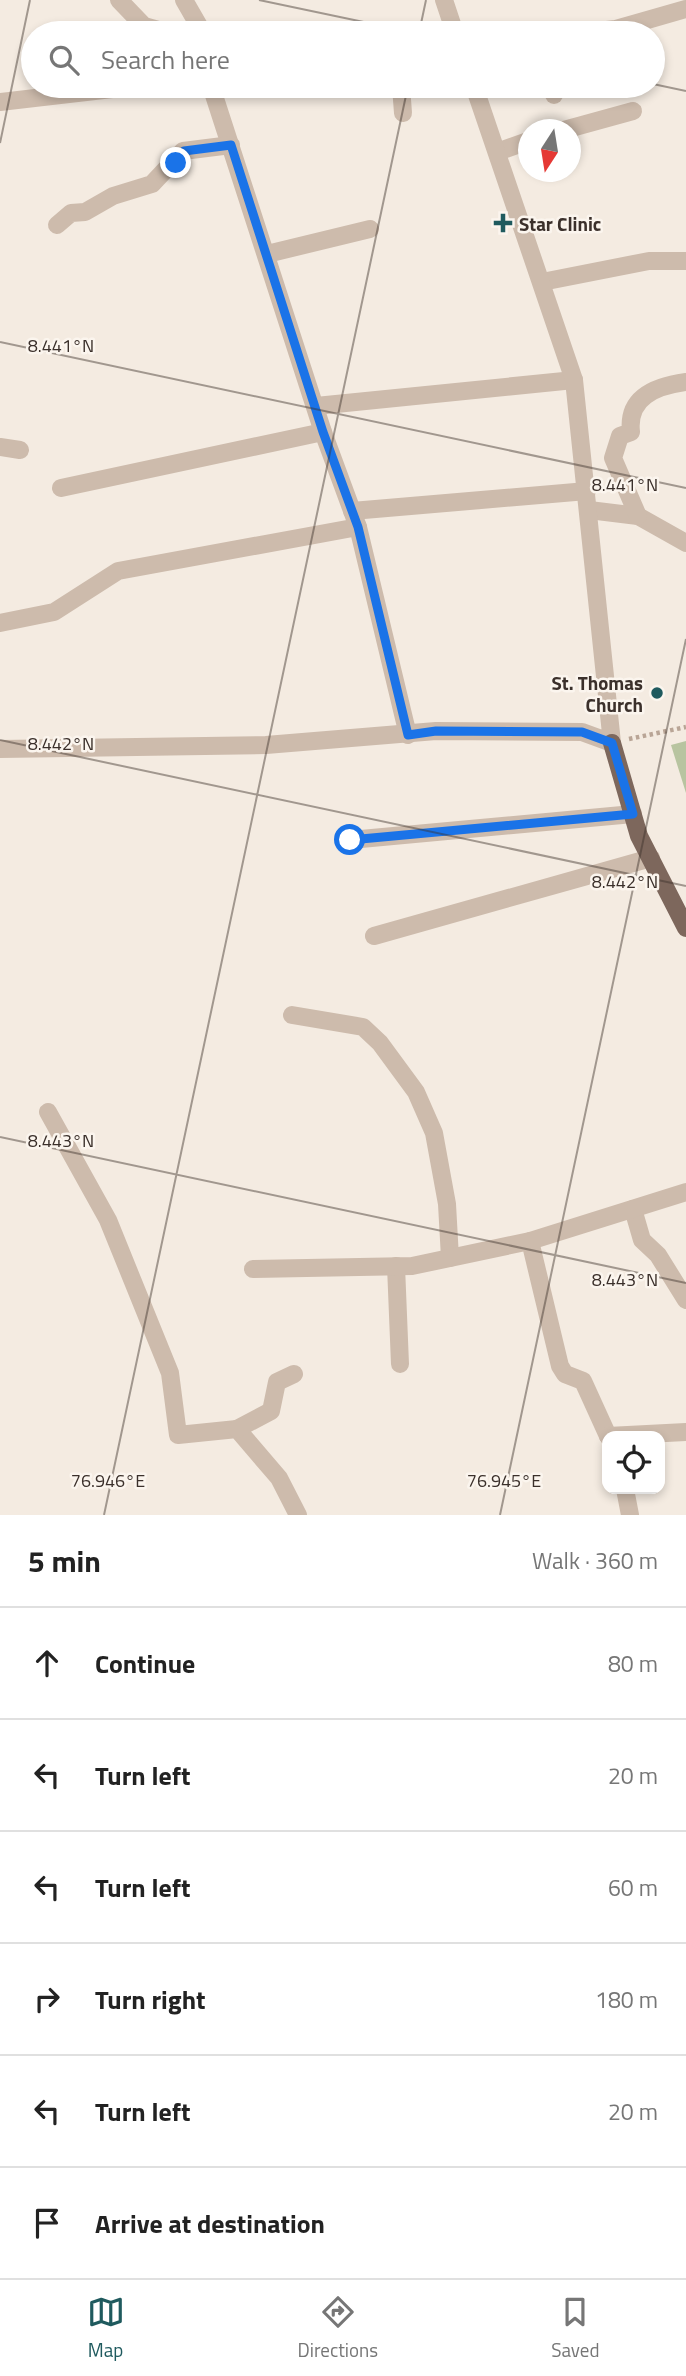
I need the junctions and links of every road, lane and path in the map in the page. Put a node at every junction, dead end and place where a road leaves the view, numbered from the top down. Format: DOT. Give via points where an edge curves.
graph roads {
  1 [pos="119,0"];
  2 [pos="184,0"];
  3 [pos="444,0"];
  4 [pos="686,9"];
  5 [pos="140,21"];
  6 [pos="196,21"];
  7 [pos="451,21"];
  8 [pos="644,21"];
  9 [pos="34,98"];
  10 [pos="215,98"];
  11 [pos="402,98"];
  12 [pos="478,98"];
  13 [pos="0,102"];
  14 [pos="633,111"];
  15 [pos="403,113"];
  16 [pos="581,125"];
  17 [pos="231,145"];
  18 [pos="518,145"];
  19 [pos="497,152"];
  20 [pos="57,225"];
  21 [pos="370,229"];
  22 [pos="267,254"];
  23 [pos="686,261"];
  24 [pos="542,282"];
  25 [pos="574,380"];
  26 [pos="686,382"];
  27 [pos="316,406"];
  28 [pos="323,432"];
  29 [pos="0,447"];
  30 [pos="20,450"];
  31 [pos="61,488"];
  32 [pos="586,491"];
  33 [pos="589,510"];
  34 [pos="638,516"];
  35 [pos="355,519"];
  36 [pos="686,543"];
  37 [pos="0,624"];
  38 [pos="686,727"];
  39 [pos="408,735"];
  40 [pos="612,743"];
  41 [pos="0,749"];
  42 [pos="633,814"];
  43 [pos="350,840"];
  44 [pos="651,858"];
  45 [pos="686,928"];
  46 [pos="374,936"];
  47 [pos="292,1015"];
  48 [pos="48,1112"];
  49 [pos="686,1192"];
  50 [pos="633,1209"];
  51 [pos="530,1241"];
  52 [pos="450,1258"];
  53 [pos="396,1266"];
  54 [pos="253,1269"];
  55 [pos="686,1300"];
  56 [pos="400,1364"];
  57 [pos="294,1374"];
  58 [pos="237,1429"];
  59 [pos="606,1431"];
  60 [pos="686,1432"];
  61 [pos="665,1433"];
  62 [pos="626,1494"];
  63 [pos="298,1515"];
  64 [pos="630,1515"];
  1 -- 5 [label="street"];
  2 -- 6 [label="street"];
  3 -- 7 [label="street"];
  4 -- 8 [label="street"];
  9 -- 13 [label="street"];
  10 -- 17 [label="street"];
  11 -- 15 [label="street"];
  12 -- 19 [label="street"];
  14 -- 16 [label="street"];
  17 -- 20 [label="street" via="184,151 152,184 113,196 85,212 71,213"];
  17 -- 22 [label="street"];
  18 -- 19 [label="street"];
  19 -- 24 [label="street"];
  21 -- 22 [label="street"];
  22 -- 27 [label="street"];
  23 -- 24 [label="street" via="649,261"];
  24 -- 25 [label="street"];
  25 -- 27 [label="street"];
  25 -- 32 [label="street"];
  26 -- 34 [label="street" via="663,385 635,405 629,416 631,432 620,436 612,458"];
  27 -- 28 [label="street"];
  28 -- 31 [label="street"];
  28 -- 35 [label="street"];
  29 -- 30 [label="street"];
  32 -- 33 [label="street"];
  32 -- 35 [label="street"];
  33 -- 34 [label="street"];
  33 -- 40 [label="street"];
  34 -- 36 [label="street"];
  35 -- 37 [label="street" via="118,571 54,612"];
  35 -- 39 [label="street"];
  38 -- 40 [label="path"];
  39 -- 40 [label="street" via="436,731 582,732"];
  39 -- 41 [label="street" via="266,745"];
  40 -- 42 [label="main road"];
  42 -- 43 [label="street"];
  42 -- 44 [label="main road"];
  44 -- 45 [label="main road"];
  44 -- 46 [label="street"];
  47 -- 52 [label="street" via="363,1027 416,1092 434,1133 447,1204"];
  48 -- 58 [label="street" via="113,1232 170,1373 178,1435"];
  49 -- 50 [label="street"];
  50 -- 51 [label="street"];
  50 -- 55 [label="street" via="642,1240 658,1255"];
  51 -- 52 [label="street"];
  51 -- 59 [label="street" via="560,1366 565,1374 583,1381"];
  52 -- 53 [label="street"];
  53 -- 54 [label="street"];
  53 -- 56 [label="street"];
  57 -- 58 [label="street" via="277,1382 271,1411"];
  58 -- 63 [label="street" via="279,1478"];
  60 -- 61 [label="street"];
  62 -- 64 [label="street"];
}
